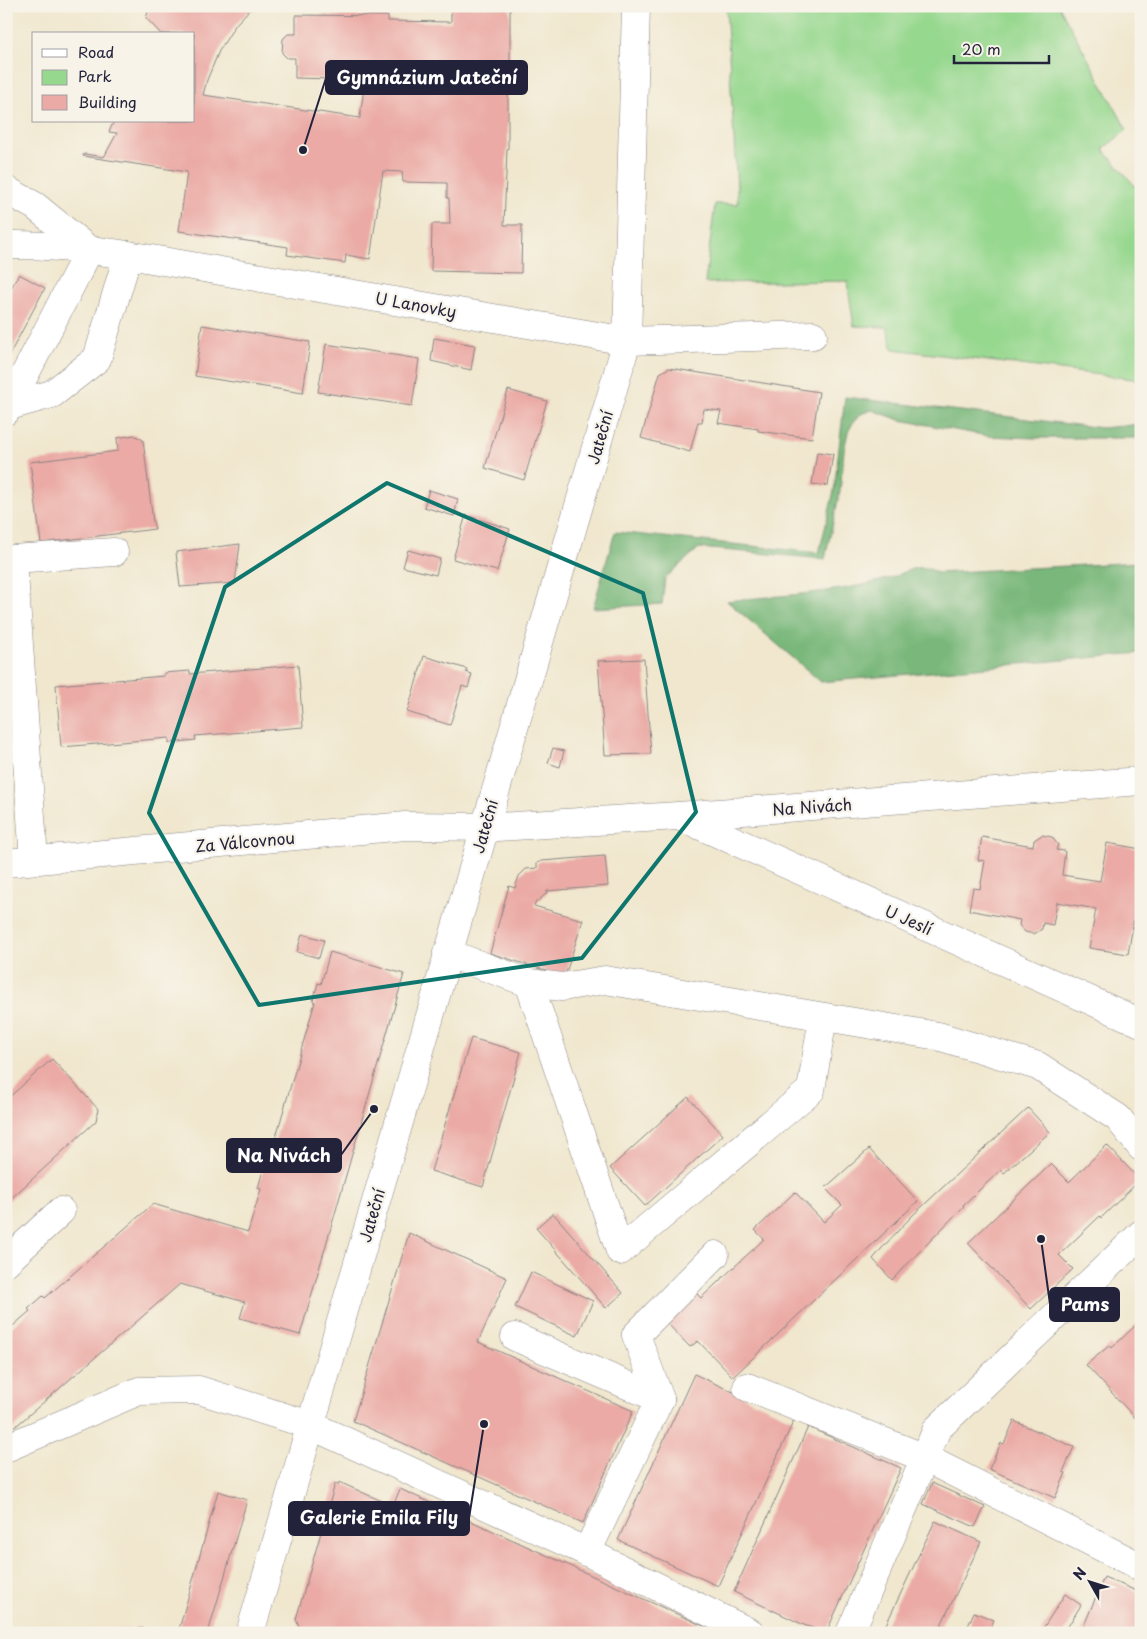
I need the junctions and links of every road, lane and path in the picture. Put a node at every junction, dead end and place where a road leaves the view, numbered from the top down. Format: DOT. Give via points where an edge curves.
graph roads {
  1 [pos="636,6"];
  2 [pos="6,190"];
  3 [pos="14,245"];
  4 [pos="89,250"];
  5 [pos="128,255"];
  6 [pos="813,335"];
  7 [pos="627,342"];
  8 [pos="8,408"];
  9 [pos="114,552"];
  10 [pos="1141,781"];
  11 [pos="678,816"];
  12 [pos="484,828"];
  13 [pos="34,860"];
  14 [pos="6,863"];
  15 [pos="447,952"];
  16 [pos="529,983"];
  17 [pos="823,1017"];
  18 [pos="1141,1022"];
  19 [pos="1141,1146"];
  20 [pos="61,1211"];
  21 [pos="1141,1234"];
  22 [pos="715,1255"];
  23 [pos="6,1262"];
  24 [pos="515,1337"];
  25 [pos="747,1387"];
  26 [pos="660,1399"];
  27 [pos="310,1425"];
  28 [pos="6,1448"];
  29 [pos="925,1458"];
  30 [pos="587,1552"];
  31 [pos="1141,1567"];
  32 [pos="250,1633"];
  33 [pos="751,1633"];
  34 [pos="850,1633"];
  1 -- 7 [label="street, Jateční"];
  2 -- 4 [label="street" via="35,206"];
  3 -- 4 [label="street, U Lanovky"];
  4 -- 5 [label="street, U Lanovky"];
  4 -- 8 [label="street"];
  5 -- 7 [label="street, U Lanovky"];
  5 -- 8 [label="street" via="97,359 52,394"];
  6 -- 7 [label="street, U Lanovky"];
  7 -- 12 [label="street, Jateční"];
  9 -- 13 [label="street" via="13,559"];
  10 -- 11 [label="street, Na Nivách"];
  11 -- 12 [label="street, Na Nivách"];
  11 -- 18 [label="street, U Jeslí"];
  12 -- 13 [label="street, Za Válcovnou" via="405,826"];
  12 -- 15 [label="street, Jateční"];
  13 -- 14 [label="street, Za Válcovnou"];
  15 -- 16 [label="street"];
  15 -- 27 [label="street, Jateční"];
  16 -- 17 [label="street" via="562,988 605,980"];
  16 -- 17 [label="street" via="620,1251 812,1090"];
  17 -- 19 [label="street" via="938,1036 1038,1066 1118,1118"];
  20 -- 23 [label="street"];
  21 -- 29 [label="street" via="938,1430"];
  22 -- 26 [label="street" via="636,1335"];
  24 -- 26 [label="street"];
  25 -- 29 [label="street"];
  26 -- 30 [label="street"];
  27 -- 28 [label="street" via="199,1390 139,1390"];
  27 -- 30 [label="street"];
  27 -- 32 [label="street, Jateční"];
  29 -- 31 [label="street"];
  29 -- 34 [label="street"];
  30 -- 33 [label="street"];
}
